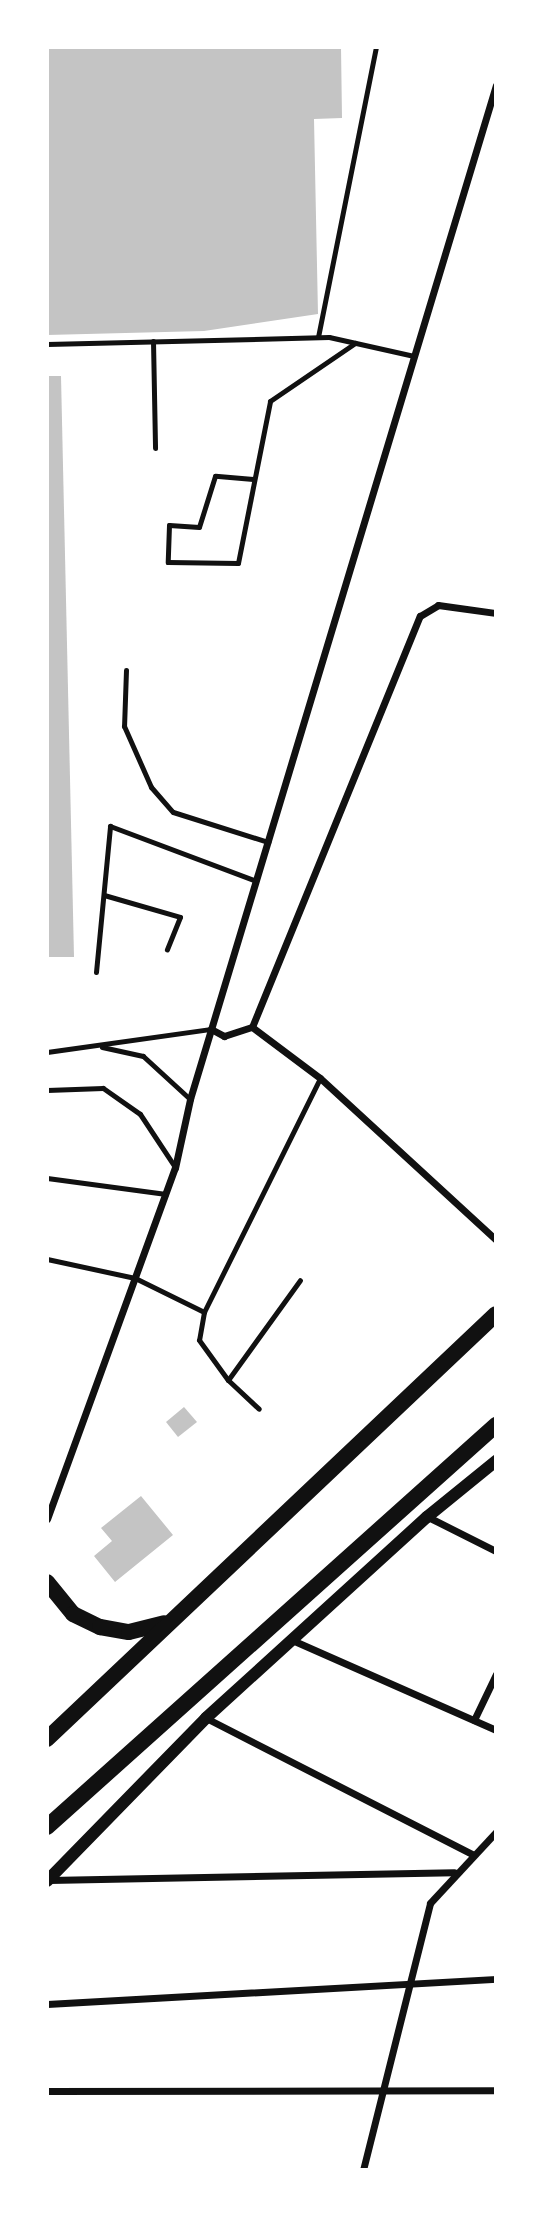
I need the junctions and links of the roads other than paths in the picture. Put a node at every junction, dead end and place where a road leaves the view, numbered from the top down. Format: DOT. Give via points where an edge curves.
graph roads {
  1 [pos="376,47"];
  2 [pos="496,85"];
  3 [pos="318,337"];
  4 [pos="153,341"];
  5 [pos="355,343"];
  6 [pos="47,344"];
  7 [pos="414,356"];
  8 [pos="155,448"];
  9 [pos="253,479"];
  10 [pos="496,613"];
  11 [pos="126,670"];
  12 [pos="268,842"];
  13 [pos="256,881"];
  14 [pos="104,895"];
  15 [pos="167,948"];
  16 [pos="96,972"];
  17 [pos="252,1027"];
  18 [pos="211,1029"];
  19 [pos="99,1046"];
  20 [pos="47,1052"];
  21 [pos="320,1078"];
  22 [pos="47,1090"];
  23 [pos="190,1099"];
  24 [pos="176,1168"];
  25 [pos="47,1178"];
  26 [pos="166,1194"];
  27 [pos="494,1234"];
  28 [pos="47,1259"];
  29 [pos="135,1278"];
  30 [pos="300,1280"];
  31 [pos="204,1312"];
  32 [pos="496,1314"];
  33 [pos="228,1380"];
  34 [pos="259,1409"];
  35 [pos="496,1425"];
  36 [pos="496,1461"];
  37 [pos="427,1517"];
  38 [pos="47,1519"];
  39 [pos="496,1551"];
  40 [pos="47,1582"];
  41 [pos="172,1619"];
  42 [pos="292,1640"];
  43 [pos="496,1674"];
  44 [pos="206,1718"];
  45 [pos="474,1720"];
  46 [pos="496,1730"];
  47 [pos="47,1739"];
  48 [pos="47,1827"];
  49 [pos="496,1832"];
  50 [pos="472,1854"];
  51 [pos="454,1872"];
  52 [pos="48,1880"];
  53 [pos="496,1979"];
  54 [pos="407,1983"];
  55 [pos="47,2004"];
  56 [pos="496,2090"];
  57 [pos="47,2091"];
  58 [pos="381,2092"];
  59 [pos="363,2170"];
  1 -- 3 [label="lane"];
  2 -- 7 [label="street"];
  3 -- 4 [label="lane"];
  3 -- 5 [label="lane"];
  4 -- 6 [label="lane"];
  4 -- 8 [label="lane"];
  5 -- 7 [label="lane"];
  5 -- 9 [label="lane" via="270,401"];
  7 -- 12 [label="street"];
  9 -- 9 [label="lane" via="238,563 168,562 169,525 199,527 215,476"];
  10 -- 17 [label="street" via="438,605 420,616"];
  11 -- 12 [label="lane" via="124,726 151,787 173,812"];
  12 -- 13 [label="street"];
  13 -- 14 [label="lane" via="110,826"];
  13 -- 18 [label="street"];
  14 -- 15 [label="lane" via="180,916"];
  14 -- 16 [label="lane"];
  17 -- 18 [label="street" via="223,1036"];
  17 -- 21 [label="street"];
  18 -- 19 [label="lane"];
  18 -- 23 [label="street"];
  19 -- 20 [label="lane"];
  19 -- 23 [label="lane" via="143,1056"];
  21 -- 27 [label="street"];
  21 -- 31 [label="lane"];
  22 -- 24 [label="lane" via="103,1088 140,1114"];
  23 -- 24 [label="street"];
  24 -- 26 [label="street"];
  25 -- 26 [label="lane"];
  26 -- 29 [label="street"];
  28 -- 29 [label="lane"];
  29 -- 31 [label="lane"];
  29 -- 38 [label="street"];
  30 -- 33 [label="lane"];
  31 -- 33 [label="lane" via="199,1340"];
  32 -- 41 [label="main road"];
  33 -- 34 [label="lane"];
  35 -- 48 [label="main road"];
  36 -- 37 [label="street"];
  37 -- 39 [label="street"];
  37 -- 42 [label="street"];
  40 -- 41 [label="main road" via="73,1614 100,1628 137,1631"];
  41 -- 47 [label="main road"];
  42 -- 44 [label="street"];
  42 -- 45 [label="street"];
  43 -- 45 [label="street"];
  44 -- 50 [label="street"];
  44 -- 52 [label="street"];
  45 -- 46 [label="street"];
  49 -- 50 [label="street"];
  50 -- 51 [label="street"];
  51 -- 52 [label="street"];
  51 -- 54 [label="street" via="429,1903"];
  53 -- 54 [label="street"];
  54 -- 55 [label="street"];
  54 -- 58 [label="street"];
  56 -- 58 [label="street"];
  57 -- 58 [label="street"];
  58 -- 59 [label="street"];
}
